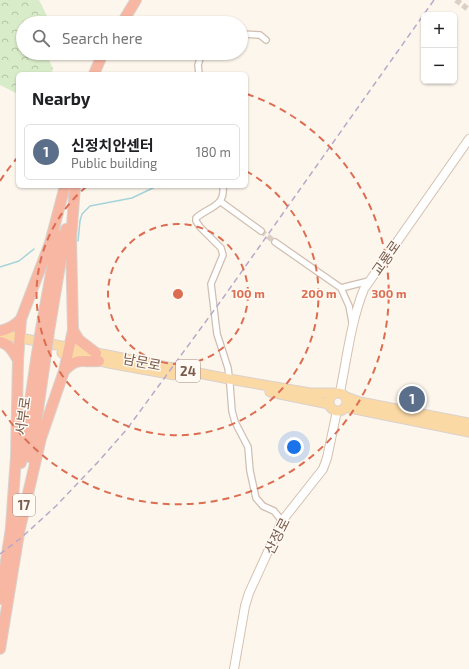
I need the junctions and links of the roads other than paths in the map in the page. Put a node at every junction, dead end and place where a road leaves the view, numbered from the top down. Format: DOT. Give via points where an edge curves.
graph roads {
  1 [pos="128,0"];
  2 [pos="136,0"];
  3 [pos="119,16"];
  4 [pos="126,16"];
  5 [pos="248,34"];
  6 [pos="266,40"];
  7 [pos="100,60"];
  8 [pos="106,60"];
  9 [pos="200,60"];
  10 [pos="95,72"];
  11 [pos="102,72"];
  12 [pos="199,72"];
  13 [pos="469,139"];
  14 [pos="65,188"];
  15 [pos="66,188"];
  16 [pos="75,188"];
  17 [pos="75,188"];
  18 [pos="224,188"];
  19 [pos="221,202"];
  20 [pos="261,231"];
  21 [pos="275,242"];
  22 [pos="370,281"];
  23 [pos="341,288"];
  24 [pos="21,319"];
  25 [pos="353,326"];
  26 [pos="45,330"];
  27 [pos="73,330"];
  28 [pos="0,333"];
  29 [pos="0,341"];
  30 [pos="20,341"];
  31 [pos="69,351"];
  32 [pos="98,357"];
  33 [pos="18,360"];
  34 [pos="64,371"];
  35 [pos="230,382"];
  36 [pos="340,394"];
  37 [pos="328,404"];
  38 [pos="345,407"];
  39 [pos="336,411"];
  40 [pos="398,413"];
  41 [pos="469,423"];
  42 [pos="469,432"];
  43 [pos="282,520"];
  44 [pos="16,528"];
  45 [pos="0,599"];
  46 [pos="0,650"];
  47 [pos="234,669"];
  1 -- 3 [label="highway"];
  2 -- 4 [label="highway"];
  5 -- 6 [label="street" via="260,35"];
  7 -- 10 [label="highway"];
  8 -- 11 [label="highway"];
  9 -- 12 [label="street"];
  13 -- 22 [label="street, 교룡로"];
  14 -- 24 [label="highway" via="50,243"];
  15 -- 26 [label="highway, 서부로 / 17"];
  16 -- 26 [label="highway, 서부로 / 17"];
  17 -- 27 [label="highway" via="71,239"];
  18 -- 19 [label="street" via="224,198"];
  19 -- 20 [label="street"];
  19 -- 35 [label="street" via="202,212 196,221 221,248 223,254 211,284 217,334"];
  21 -- 23 [label="street"];
  22 -- 23 [label="street"];
  22 -- 25 [label="street, 교룡로" via="358,302"];
  23 -- 25 [label="street" via="349,306"];
  24 -- 28 [label="highway" via="15,326"];
  24 -- 30 [label="highway"];
  25 -- 36 [label="street, 교룡로"];
  26 -- 44 [label="highway, 서부로 / 17, bridge"];
  27 -- 31 [label="highway"];
  27 -- 32 [label="highway" via="79,340"];
  28 -- 30 [label="main road, 남문로 / 24"];
  29 -- 30 [label="main road, 남문로 / 24"];
  29 -- 33 [label="highway" via="10,347"];
  30 -- 31 [label="main road, 남문로 / 24"];
  30 -- 33 [label="highway"];
  31 -- 32 [label="main road, 남문로 / 24"];
  31 -- 34 [label="highway"];
  32 -- 34 [label="highway" via="91,362 75,362"];
  32 -- 35 [label="main road, 남문로 / 24"];
  33 -- 44 [label="highway"];
  34 -- 44 [label="highway" via="41,438"];
  35 -- 36 [label="main road, 남문로 / 24"];
  35 -- 37 [label="main road, 남문로 / 24"];
  35 -- 43 [label="street" via="232,411 248,447 256,498"];
  36 -- 37 [label="main road" via="329,398"];
  36 -- 38 [label="main road" via="347,403"];
  36 -- 40 [label="main road, 남문로 / 24"];
  37 -- 39 [label="main road, 남문로 / 24"];
  38 -- 39 [label="main road"];
  38 -- 40 [label="main road, 남문로 / 24"];
  39 -- 43 [label="street, 산정로" via="328,458 323,469"];
  40 -- 41 [label="main road, 남문로 / 24"];
  40 -- 42 [label="main road, 남문로 / 24"];
  43 -- 47 [label="street, 산정로" via="249,593"];
  44 -- 45 [label="highway, 서부로 / 17"];
  44 -- 46 [label="highway, 서부로 / 17"];
}
